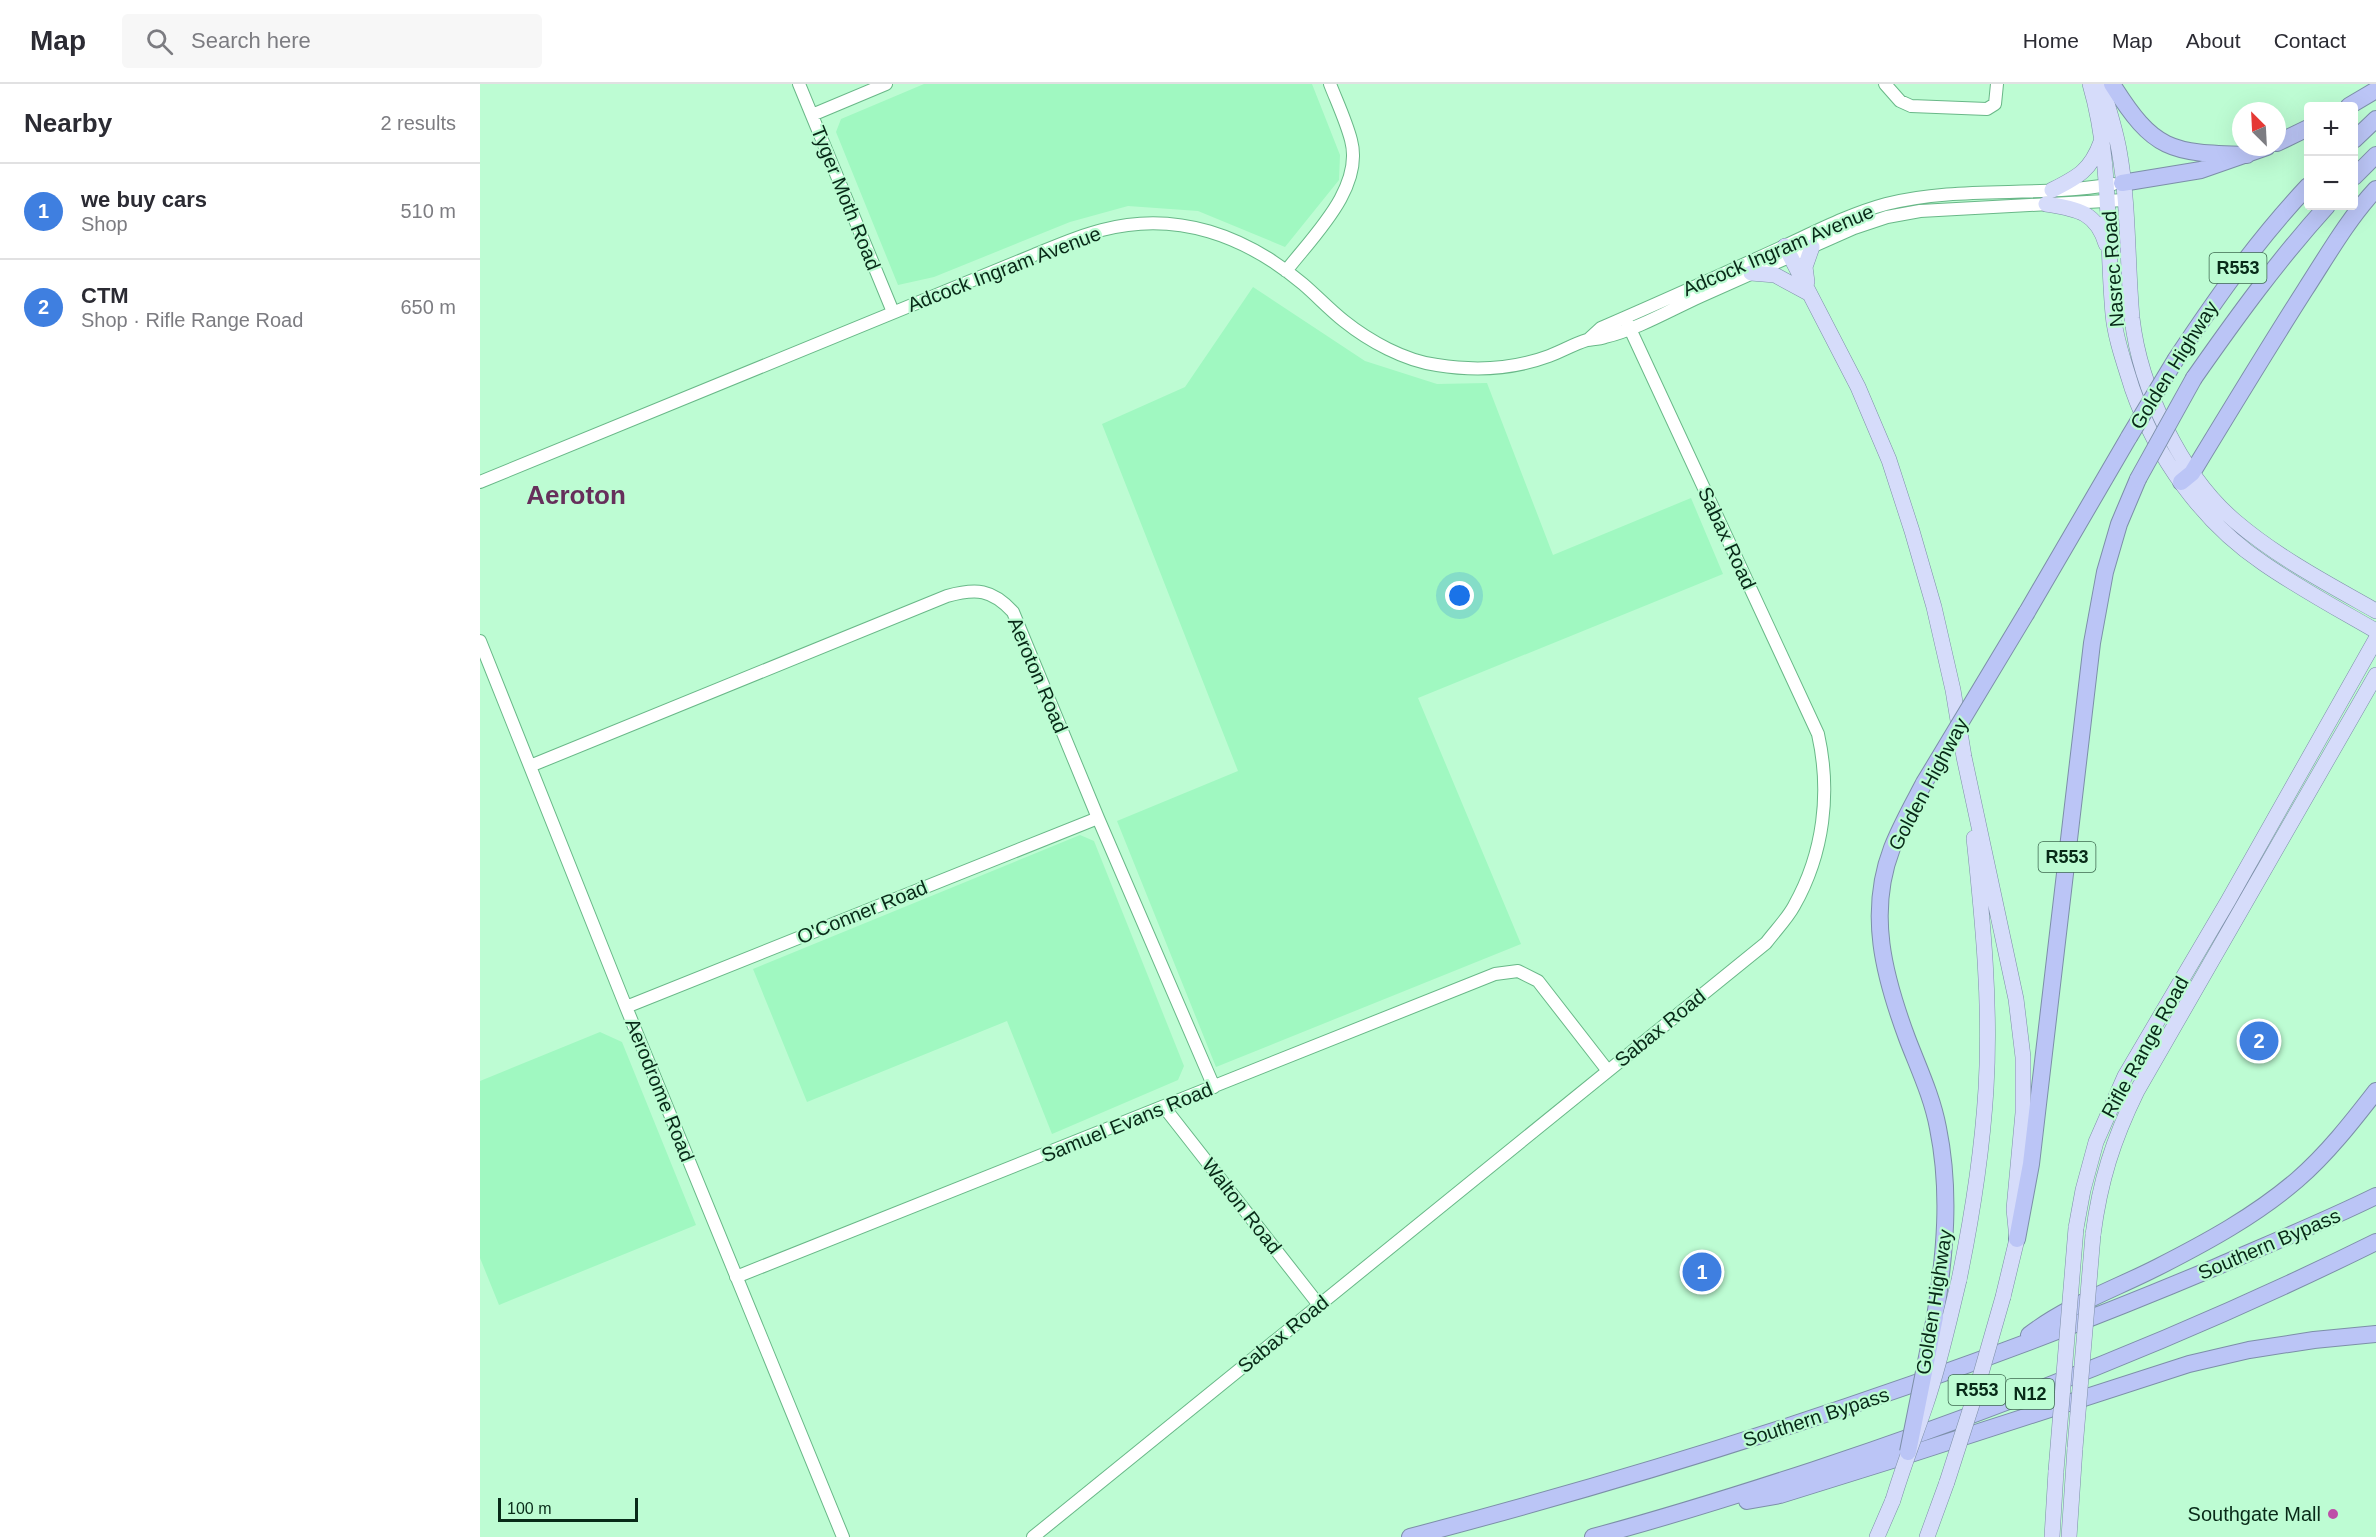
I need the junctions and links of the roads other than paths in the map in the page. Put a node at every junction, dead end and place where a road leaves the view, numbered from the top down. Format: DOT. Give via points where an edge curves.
graph roads {
  1 [pos="800,84"];
  2 [pos="886,84"];
  3 [pos="1330,84"];
  4 [pos="1885,84"];
  5 [pos="1997,84"];
  6 [pos="2090,84"];
  7 [pos="2101,84"];
  8 [pos="2112,84"];
  9 [pos="2376,90"];
  10 [pos="2356,102"];
  11 [pos="812,115"];
  12 [pos="2376,119"];
  13 [pos="2304,130"];
  14 [pos="2358,136"];
  15 [pos="2286,139"];
  16 [pos="2102,140"];
  17 [pos="2232,154"];
  18 [pos="2376,155"];
  19 [pos="2244,156"];
  20 [pos="2358,173"];
  21 [pos="2114,184"];
  22 [pos="2376,189"];
  23 [pos="2304,190"];
  24 [pos="2049,197"];
  25 [pos="2116,201"];
  26 [pos="2323,210"];
  27 [pos="1812,247"];
  28 [pos="1787,251"];
  29 [pos="2111,261"];
  30 [pos="1286,271"];
  31 [pos="1751,273"];
  32 [pos="1810,294"];
  33 [pos="893,312"];
  34 [pos="1627,323"];
  35 [pos="2186,478"];
  36 [pos="480,482"];
  37 [pos="2355,599"];
  38 [pos="2376,605"];
  39 [pos="2376,612"];
  40 [pos="2354,617"];
  41 [pos="2376,631"];
  42 [pos="2376,639"];
  43 [pos="480,641"];
  44 [pos="2365,658"];
  45 [pos="2376,675"];
  46 [pos="1964,757"];
  47 [pos="530,765"];
  48 [pos="1098,818"];
  49 [pos="626,1007"];
  50 [pos="1608,1071"];
  51 [pos="1214,1087"];
  52 [pos="2376,1091"];
  53 [pos="1164,1107"];
  54 [pos="2376,1196"];
  55 [pos="2017,1239"];
  56 [pos="2376,1242"];
  57 [pos="736,1277"];
  58 [pos="1319,1305"];
  59 [pos="2376,1334"];
  60 [pos="2012,1349"];
  61 [pos="1908,1452"];
  62 [pos="1672,1516"];
  63 [pos="843,1537"];
  64 [pos="1033,1537"];
  65 [pos="1410,1537"];
  66 [pos="1593,1537"];
  67 [pos="1877,1537"];
  68 [pos="1927,1537"];
  69 [pos="2052,1537"];
  70 [pos="2068,1537"];
  1 -- 11 [label="street, Tyger Moth Road"];
  2 -- 11 [label="street"];
  3 -- 30 [label="street" via="1351,141 1351,177 1339,201"];
  4 -- 5 [label="street" via="1900,101 1911,106 1987,109 1995,104"];
  6 -- 16 [label="main road, Nasrec Road"];
  7 -- 21 [label="main road, Nasrec Road" via="2119,151"];
  8 -- 17 [label="highway" via="2141,126 2156,138 2186,151"];
  9 -- 10 [label="highway"];
  11 -- 33 [label="street, Tyger Moth Road"];
  12 -- 14 [label="highway"];
  13 -- 15 [label="highway"];
  16 -- 21 [label="main road, Nasrec Road"];
  16 -- 24 [label="main road" via="2087,169"];
  18 -- 20 [label="highway"];
  19 -- 21 [label="highway" via="2201,170"];
  21 -- 24 [label="street, Adcock Ingram Avenue"];
  21 -- 25 [label="main road, Nasrec Road"];
  22 -- 35 [label="highway" via="2324,259"];
  23 -- 61 [label="highway, Golden Highway / R553, bridge" via="2224,287 2176,359 1924,783 1887,862 1879,929 1890,989 1929,1094 1944,1161 1946,1219 1942,1273"];
  24 -- 25 [label="street, Adcock Ingram Avenue"];
  24 -- 27 [label="street, Adcock Ingram Avenue" via="2010,205 1909,213 1854,228"];
  24 -- 28 [label="street, Adcock Ingram Avenue" via="1963,193 1885,204 1850,216"];
  24 -- 29 [label="main road" via="2089,216 2102,232"];
  25 -- 29 [label="main road, Nasrec Road"];
  25 -- 35 [label="main road, Nasrec Road" via="2142,363"];
  26 -- 55 [label="highway, Golden Highway / R553, bridge" via="2290,247 2194,378 2138,479 2119,524 2105,572 2092,643 2031,1164"];
  27 -- 28 [label="street, Adcock Ingram Avenue"];
  27 -- 32 [label="main road" via="1805,267"];
  28 -- 31 [label="street, Adcock Ingram Avenue"];
  28 -- 32 [label="main road"];
  28 -- 34 [label="street, Adcock Ingram Avenue"];
  29 -- 35 [label="main road, Nasrec Road" via="2113,316 2138,405 2153,438"];
  30 -- 33 [label="street, Adcock Ingram Avenue" via="1268,257 1224,236 1169,224 1132,225 1086,235"];
  30 -- 34 [label="street, Adcock Ingram Avenue" via="1358,331 1391,349 1435,365 1500,367 1549,356 1588,340 1601,328"];
  31 -- 32 [label="main road" via="1774,275"];
  31 -- 34 [label="street, Adcock Ingram Avenue"];
  32 -- 46 [label="main road" via="1858,387 1889,460 1934,608"];
  33 -- 36 [label="street, Adcock Ingram Avenue"];
  34 -- 50 [label="street, Sabax Road" via="1815,726 1825,769 1825,800 1822,829 1809,874 1794,907 1766,943"];
  35 -- 37 [label="main road, Nasrec Road" via="2234,521 2294,564"];
  35 -- 40 [label="main road, Nasrec Road" via="2200,507 2222,531 2258,559"];
  37 -- 38 [label="main road"];
  37 -- 39 [label="main road, Nasrec Road"];
  40 -- 41 [label="main road, Nasrec Road"];
  40 -- 44 [label="main road" via="2366,637"];
  42 -- 44 [label="main road, Rifle Range Road"];
  43 -- 47 [label="street, Aerodrome Road"];
  44 -- 69 [label="main road, Rifle Range Road, bridge" via="2125,1076 2096,1142 2076,1228"];
  45 -- 70 [label="main road, Rifle Range Road, bridge" via="2137,1091 2115,1137 2092,1235"];
  46 -- 55 [label="main road" via="2012,976 2023,1057 2023,1113 2014,1209"];
  46 -- 61 [label="main road, bridge" via="1985,941 1987,1056 1978,1176 1959,1280 1926,1404"];
  47 -- 48 [label="street, Aeroton Road" via="947,596 977,590 1000,598 1013,612"];
  47 -- 49 [label="street, Aerodrome Road"];
  48 -- 49 [label="street, O'Conner Road"];
  48 -- 51 [label="street, Aeroton Road"];
  49 -- 57 [label="street, Aerodrome Road"];
  50 -- 51 [label="street, Samuel Evans Road" via="1538,981 1518,971 1495,974"];
  50 -- 58 [label="street, Sabax Road"];
  51 -- 53 [label="street, Samuel Evans Road"];
  52 -- 60 [label="highway" via="2321,1156 2260,1209 2182,1255 2060,1314"];
  53 -- 57 [label="street, Samuel Evans Road"];
  53 -- 58 [label="street, Walton Road"];
  54 -- 60 [label="highway, Southern Bypass / N12" via="2132,1302"];
  55 -- 68 [label="main road, Golden Highway / R553, bridge" via="1974,1398"];
  56 -- 62 [label="highway, N12" via="2263,1297 2049,1386 1953,1423"];
  57 -- 63 [label="street, Aerodrome Road"];
  58 -- 64 [label="street, Sabax Road"];
  59 -- 62 [label="highway" via="2314,1340 2200,1361 1780,1495"];
  60 -- 65 [label="highway, Southern Bypass / N12" via="1767,1434 1533,1505"];
  61 -- 67 [label="main road, Golden Highway / R553, bridge"];
  62 -- 66 [label="highway, N12"];
}
